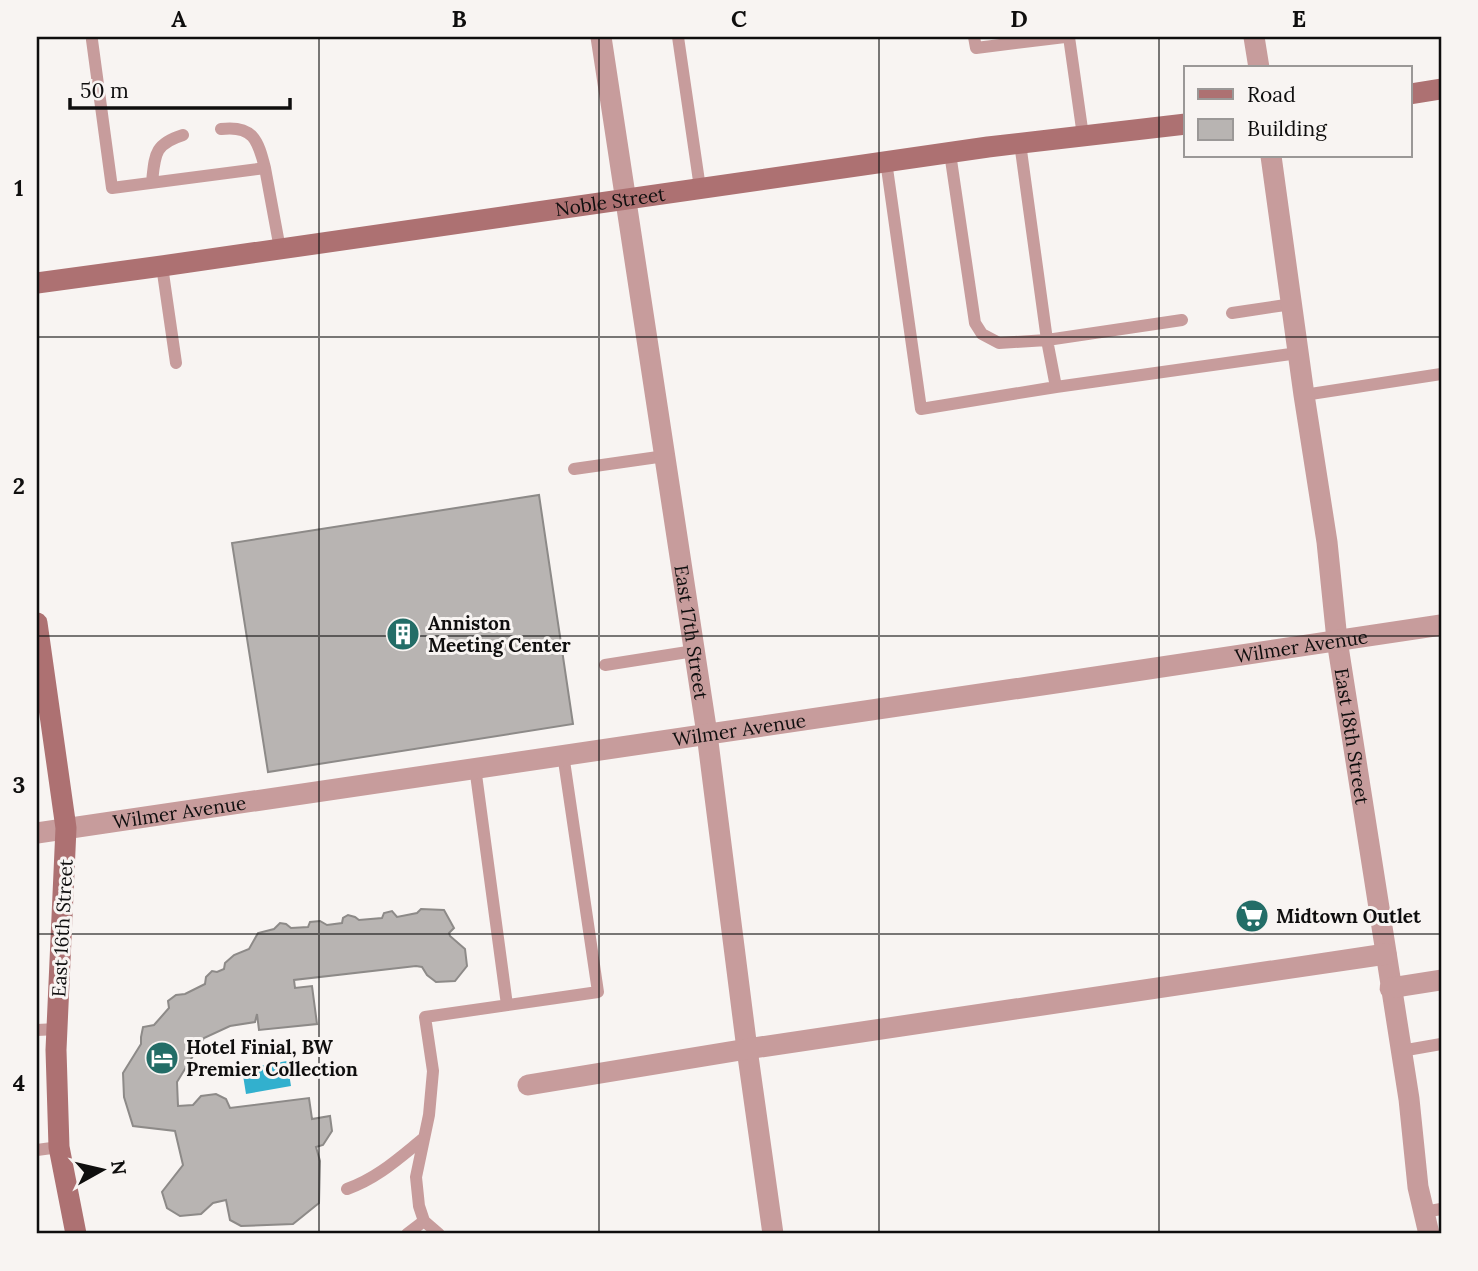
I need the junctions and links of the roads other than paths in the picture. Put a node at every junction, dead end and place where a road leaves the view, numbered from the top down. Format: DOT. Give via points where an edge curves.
graph roads {
  1 [pos="601,37"];
  2 [pos="678,37"];
  3 [pos="974,37"];
  4 [pos="1067,37"];
  5 [pos="1254,37"];
  6 [pos="1048,38"];
  7 [pos="92,40"];
  8 [pos="1259,66"];
  9 [pos="1441,89"];
  10 [pos="1412,94"];
  11 [pos="1184,124"];
  12 [pos="221,129"];
  13 [pos="183,135"];
  14 [pos="1083,136"];
  15 [pos="1020,144"];
  16 [pos="950,152"];
  17 [pos="1271,158"];
  18 [pos="886,162"];
  19 [pos="265,168"];
  20 [pos="152,182"];
  21 [pos="700,188"];
  22 [pos="625,198"];
  23 [pos="280,249"];
  24 [pos="162,267"];
  25 [pos="37,283"];
  26 [pos="1292,304"];
  27 [pos="1232,313"];
  28 [pos="1182,320"];
  29 [pos="1047,340"];
  30 [pos="1298,353"];
  31 [pos="176,363"];
  32 [pos="1441,374"];
  33 [pos="1056,387"];
  34 [pos="1304,395"];
  35 [pos="665,456"];
  36 [pos="574,469"];
  37 [pos="37,623"];
  38 [pos="1441,625"];
  39 [pos="1337,640"];
  40 [pos="694,651"];
  41 [pos="606,665"];
  42 [pos="707,734"];
  43 [pos="563,754"];
  44 [pos="475,767"];
  45 [pos="66,828"];
  46 [pos="37,833"];
  47 [pos="1386,954"];
  48 [pos="1441,980"];
  49 [pos="1390,988"];
  50 [pos="507,1005"];
  51 [pos="47,1030"];
  52 [pos="1441,1044"];
  53 [pos="747,1049"];
  54 [pos="1401,1051"];
  55 [pos="528,1085"];
  56 [pos="424,1138"];
  57 [pos="58,1147"];
  58 [pos="37,1150"];
  59 [pos="347,1189"];
  60 [pos="1433,1210"];
  61 [pos="424,1221"];
  62 [pos="76,1234"];
  63 [pos="407,1234"];
  64 [pos="439,1234"];
  65 [pos="773,1234"];
  66 [pos="1429,1234"];
  1 -- 22 [label="street, East 17th Street"];
  2 -- 21 [label="lane"];
  3 -- 6 [label="lane" via="976,48"];
  4 -- 6 [label="lane"];
  4 -- 14 [label="lane"];
  5 -- 8 [label="street"];
  7 -- 20 [label="lane" via="112,188"];
  9 -- 10 [label="main road"];
  11 -- 14 [label="main road, Noble Street"];
  12 -- 19 [label="lane" via="250,132"];
  13 -- 20 [label="lane" via="159,148"];
  14 -- 15 [label="main road, Noble Street"];
  15 -- 16 [label="main road, Noble Street"];
  15 -- 29 [label="lane"];
  16 -- 18 [label="main road, Noble Street"];
  16 -- 29 [label="lane" via="975,323 982,334 999,343"];
  17 -- 26 [label="street, East 18th Street"];
  18 -- 21 [label="main road, Noble Street"];
  18 -- 33 [label="lane" via="921,409"];
  19 -- 20 [label="lane"];
  19 -- 23 [label="lane"];
  21 -- 22 [label="main road, Noble Street"];
  22 -- 23 [label="main road, Noble Street"];
  22 -- 35 [label="street, East 17th Street"];
  23 -- 24 [label="main road, Noble Street"];
  24 -- 25 [label="main road, Noble Street"];
  24 -- 31 [label="lane"];
  26 -- 27 [label="lane"];
  26 -- 30 [label="street, East 18th Street"];
  28 -- 29 [label="lane"];
  29 -- 33 [label="lane"];
  30 -- 33 [label="lane"];
  30 -- 34 [label="street, East 18th Street"];
  32 -- 34 [label="lane"];
  34 -- 39 [label="street, East 18th Street"];
  35 -- 36 [label="lane"];
  35 -- 40 [label="street, East 17th Street"];
  37 -- 45 [label="main road, East 16th Street"];
  38 -- 39 [label="street, Wilmer Avenue"];
  39 -- 42 [label="street, Wilmer Avenue"];
  39 -- 47 [label="street, East 18th Street"];
  40 -- 41 [label="lane"];
  40 -- 42 [label="street, East 17th Street"];
  42 -- 43 [label="street, Wilmer Avenue"];
  42 -- 53 [label="street, East 17th Street"];
  43 -- 44 [label="street, Wilmer Avenue"];
  43 -- 50 [label="lane" via="598,992"];
  44 -- 45 [label="street, Wilmer Avenue"];
  44 -- 50 [label="lane"];
  45 -- 46 [label="street, Wilmer Avenue"];
  45 -- 51 [label="main road, East 16th Street"];
  47 -- 49 [label="street, East 18th Street"];
  47 -- 53 [label="street"];
  48 -- 49 [label="street"];
  49 -- 54 [label="street, East 18th Street"];
  50 -- 56 [label="lane" via="425,1017 433,1071"];
  51 -- 57 [label="main road, East 16th Street" via="56,1050"];
  52 -- 54 [label="lane"];
  53 -- 55 [label="street"];
  53 -- 65 [label="street, East 17th Street"];
  54 -- 60 [label="street, East 18th Street" via="1418,1187"];
  56 -- 59 [label="lane" via="384,1171"];
  56 -- 61 [label="lane" via="416,1177"];
  57 -- 58 [label="lane"];
  57 -- 62 [label="main road, East 16th Street"];
  60 -- 66 [label="street, East 18th Street"];
  61 -- 63 [label="lane"];
  61 -- 64 [label="lane"];
}
